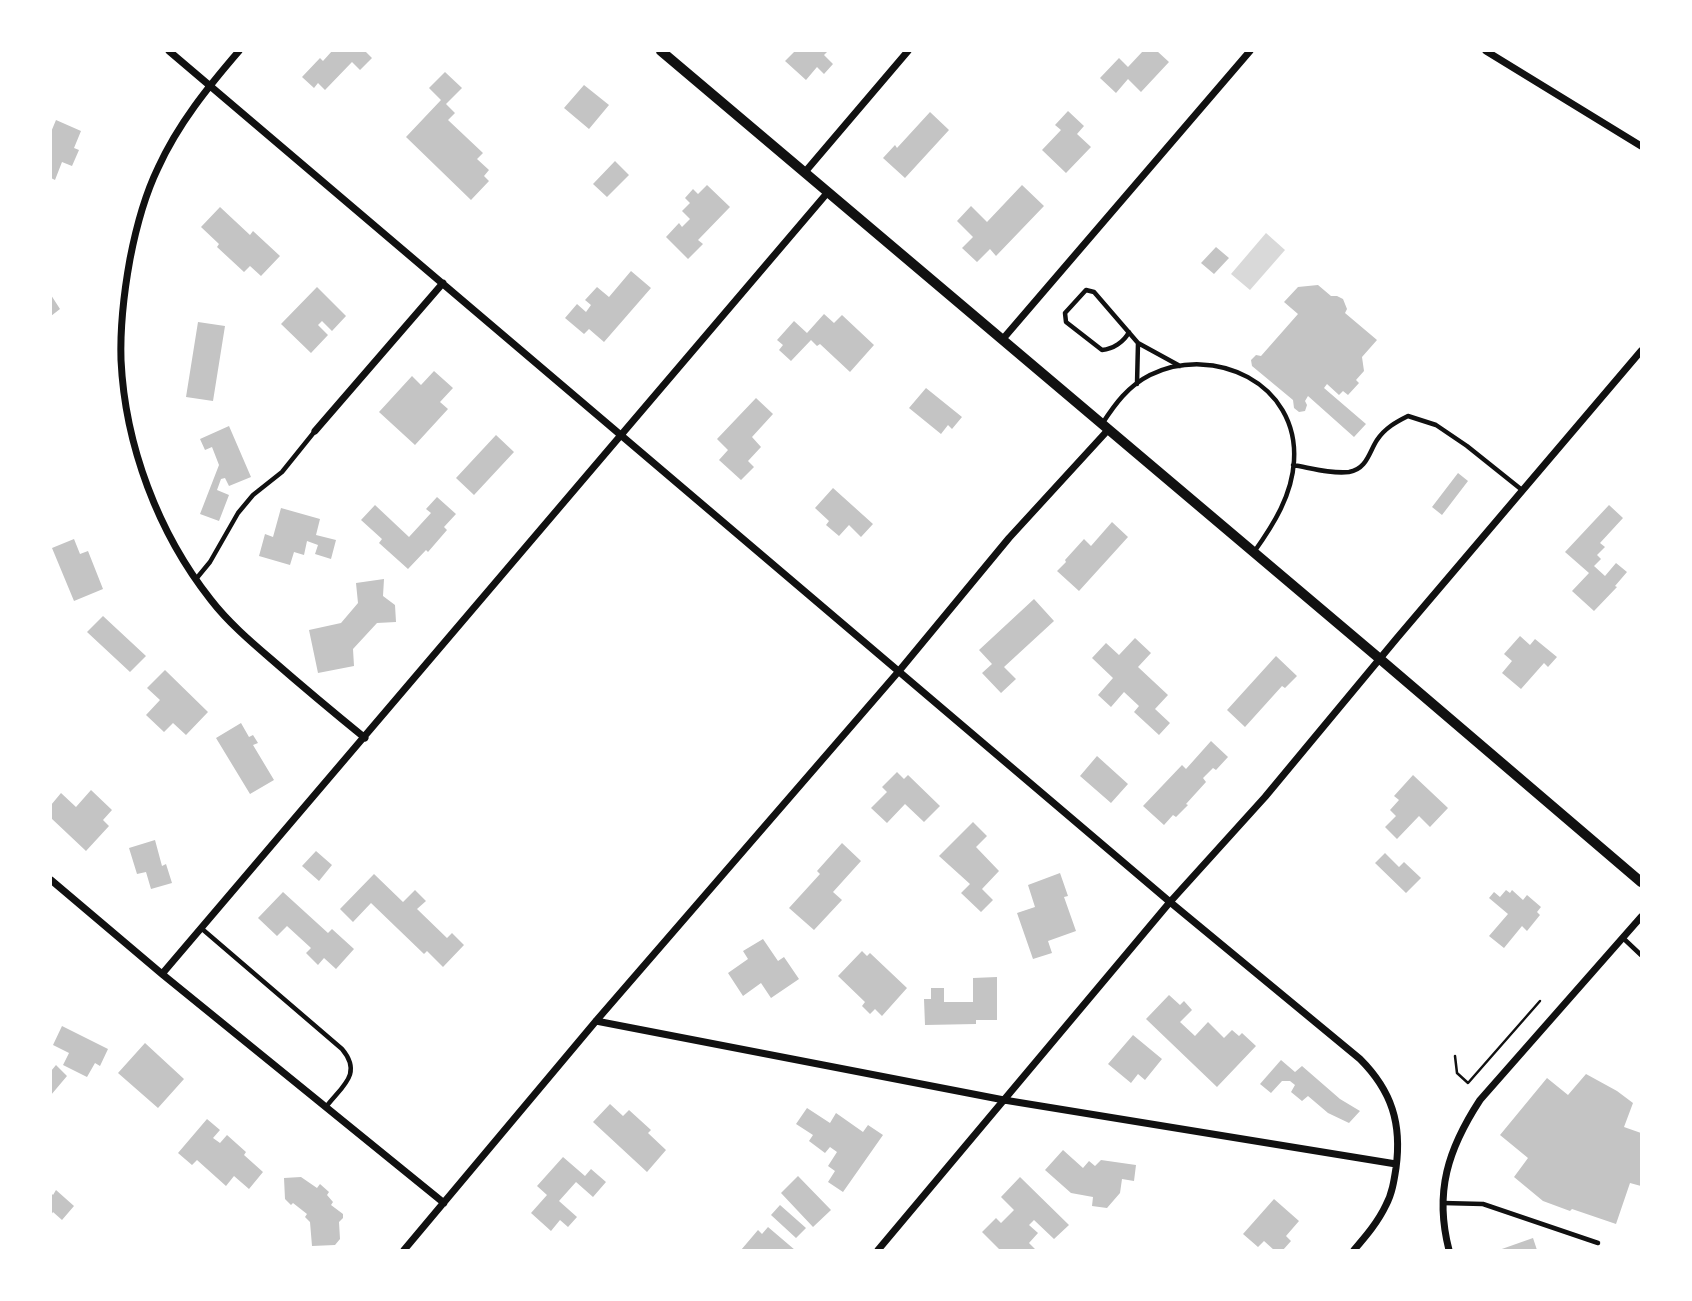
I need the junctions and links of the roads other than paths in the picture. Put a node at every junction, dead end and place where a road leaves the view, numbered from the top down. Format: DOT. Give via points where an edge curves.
graph roads {
  1 [pos="169,51"];
  2 [pos="239,51"];
  3 [pos="661,51"];
  4 [pos="908,51"];
  5 [pos="1250,51"];
  6 [pos="1486,51"];
  7 [pos="210,85"];
  8 [pos="1641,146"];
  9 [pos="805,172"];
  10 [pos="828,192"];
  11 [pos="443,283"];
  12 [pos="1129,332"];
  13 [pos="1002,340"];
  14 [pos="1138,342"];
  15 [pos="1641,351"];
  16 [pos="1180,366"];
  17 [pos="1136,384"];
  18 [pos="1105,427"];
  19 [pos="315,431"];
  20 [pos="621,434"];
  21 [pos="1293,465"];
  22 [pos="1522,490"];
  23 [pos="1253,552"];
  24 [pos="196,579"];
  25 [pos="1380,659"];
  26 [pos="899,671"];
  27 [pos="365,738"];
  28 [pos="51,880"];
  29 [pos="1641,882"];
  30 [pos="1170,902"];
  31 [pos="1641,917"];
  32 [pos="201,928"];
  33 [pos="1623,938"];
  34 [pos="1641,956"];
  35 [pos="162,974"];
  36 [pos="596,1021"];
  37 [pos="1004,1100"];
  38 [pos="326,1107"];
  39 [pos="1396,1164"];
  40 [pos="444,1203"];
  41 [pos="1443,1203"];
  42 [pos="1598,1243"];
  43 [pos="404,1250"];
  44 [pos="878,1250"];
  45 [pos="1354,1250"];
  46 [pos="1449,1250"];
  1 -- 7 [label="street"];
  2 -- 7 [label="street"];
  3 -- 9 [label="main road"];
  4 -- 9 [label="street"];
  5 -- 13 [label="street"];
  6 -- 8 [label="street"];
  7 -- 11 [label="street"];
  7 -- 24 [label="street" via="172,140 145,199 127,279 121,358 133,438 145,477 173,542"];
  9 -- 10 [label="main road"];
  10 -- 13 [label="main road"];
  10 -- 20 [label="street"];
  11 -- 19 [label="street"];
  11 -- 20 [label="street"];
  12 -- 12 [label="lane" via="1094,292 1086,290 1065,313 1066,322 1102,350 1111,349"];
  12 -- 14 [label="lane"];
  13 -- 18 [label="main road"];
  14 -- 16 [label="lane"];
  14 -- 17 [label="lane"];
  15 -- 22 [label="street"];
  16 -- 17 [label="lane"];
  16 -- 21 [label="lane" via="1231,369 1265,390 1290,428"];
  17 -- 18 [label="lane" via="1115,404"];
  18 -- 23 [label="main road"];
  18 -- 26 [label="street"];
  19 -- 24 [label="lane" via="282,472 238,513"];
  20 -- 26 [label="street"];
  20 -- 27 [label="street"];
  21 -- 22 [label="lane" via="1350,472 1361,467 1391,425 1408,416 1436,425"];
  21 -- 23 [label="lane" via="1282,506"];
  22 -- 25 [label="street"];
  23 -- 25 [label="main road"];
  24 -- 27 [label="street" via="243,634"];
  25 -- 29 [label="main road"];
  25 -- 30 [label="street"];
  26 -- 30 [label="street"];
  26 -- 36 [label="street"];
  27 -- 32 [label="street"];
  28 -- 35 [label="street"];
  30 -- 37 [label="street"];
  30 -- 39 [label="street" via="1372,1071 1384,1087 1397,1127"];
  31 -- 33 [label="street"];
  32 -- 35 [label="street"];
  32 -- 38 [label="lane" via="348,1057 351,1074"];
  33 -- 34 [label="lane"];
  33 -- 41 [label="street" via="1480,1100 1455,1142"];
  35 -- 38 [label="street"];
  36 -- 37 [label="street"];
  36 -- 40 [label="street"];
  37 -- 39 [label="street"];
  37 -- 44 [label="street"];
  38 -- 40 [label="street"];
  39 -- 45 [label="street" via="1387,1204"];
  40 -- 43 [label="street"];
  41 -- 42 [label="lane" via="1483,1204"];
  41 -- 46 [label="street"];
}
